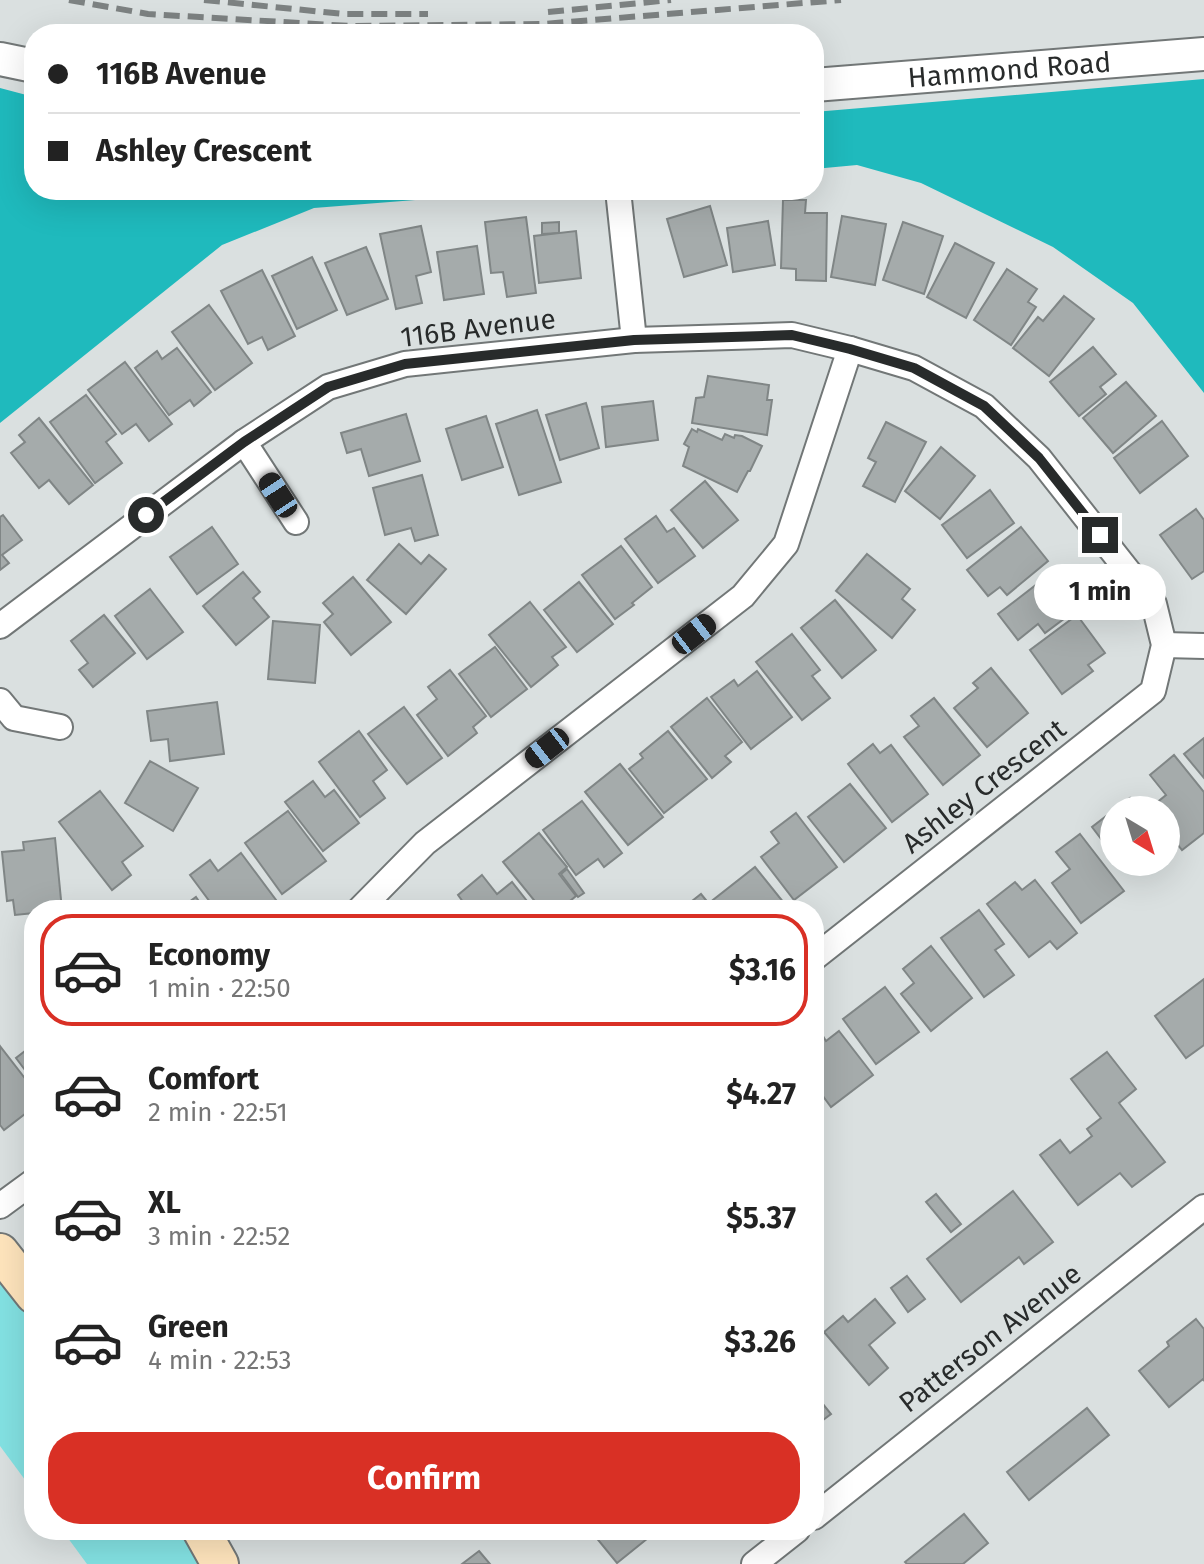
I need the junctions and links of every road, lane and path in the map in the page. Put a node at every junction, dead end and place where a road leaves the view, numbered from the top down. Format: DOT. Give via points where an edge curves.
graph roads {
  1 [pos="1204,54"];
  2 [pos="0,59"];
  3 [pos="24,64"];
  4 [pos="824,84"];
  5 [pos="619,200"];
  6 [pos="634,340"];
  7 [pos="850,349"];
  8 [pos="244,442"];
  9 [pos="296,522"];
  10 [pos="0,626"];
  11 [pos="1164,645"];
  12 [pos="1204,646"];
  13 [pos="0,701"];
  14 [pos="60,727"];
  15 [pos="369,900"];
  16 [pos="824,950"];
  17 [pos="24,1188"];
  18 [pos="0,1206"];
  19 [pos="1204,1207"];
  20 [pos="0,1252"];
  21 [pos="24,1282"];
  22 [pos="824,1509"];
  23 [pos="207,1540"];
  24 [pos="784,1540"];
  25 [pos="220,1564"];
  26 [pos="754,1564"];
  1 -- 4 [label="street, Hammond Road"];
  2 -- 3 [label="street"];
  5 -- 6 [label="street"];
  6 -- 7 [label="street, 116B Avenue" via="792,335"];
  6 -- 8 [label="street, 116B Avenue" via="405,364 328,387"];
  7 -- 11 [label="street, Ashley Crescent" via="914,368 995,416 1039,458 1154,604"];
  7 -- 15 [label="street" via="786,544 743,596 425,843"];
  8 -- 9 [label="street"];
  8 -- 10 [label="street, 116B Avenue"];
  11 -- 12 [label="street"];
  11 -- 16 [label="street, Ashley Crescent" via="1153,691"];
  13 -- 14 [label="street" via="14,718"];
  17 -- 18 [label="street"];
  19 -- 22 [label="street, Patterson Avenue"];
  20 -- 21 [label="main road"];
  23 -- 25 [label="main road"];
  24 -- 26 [label="street"];
}
